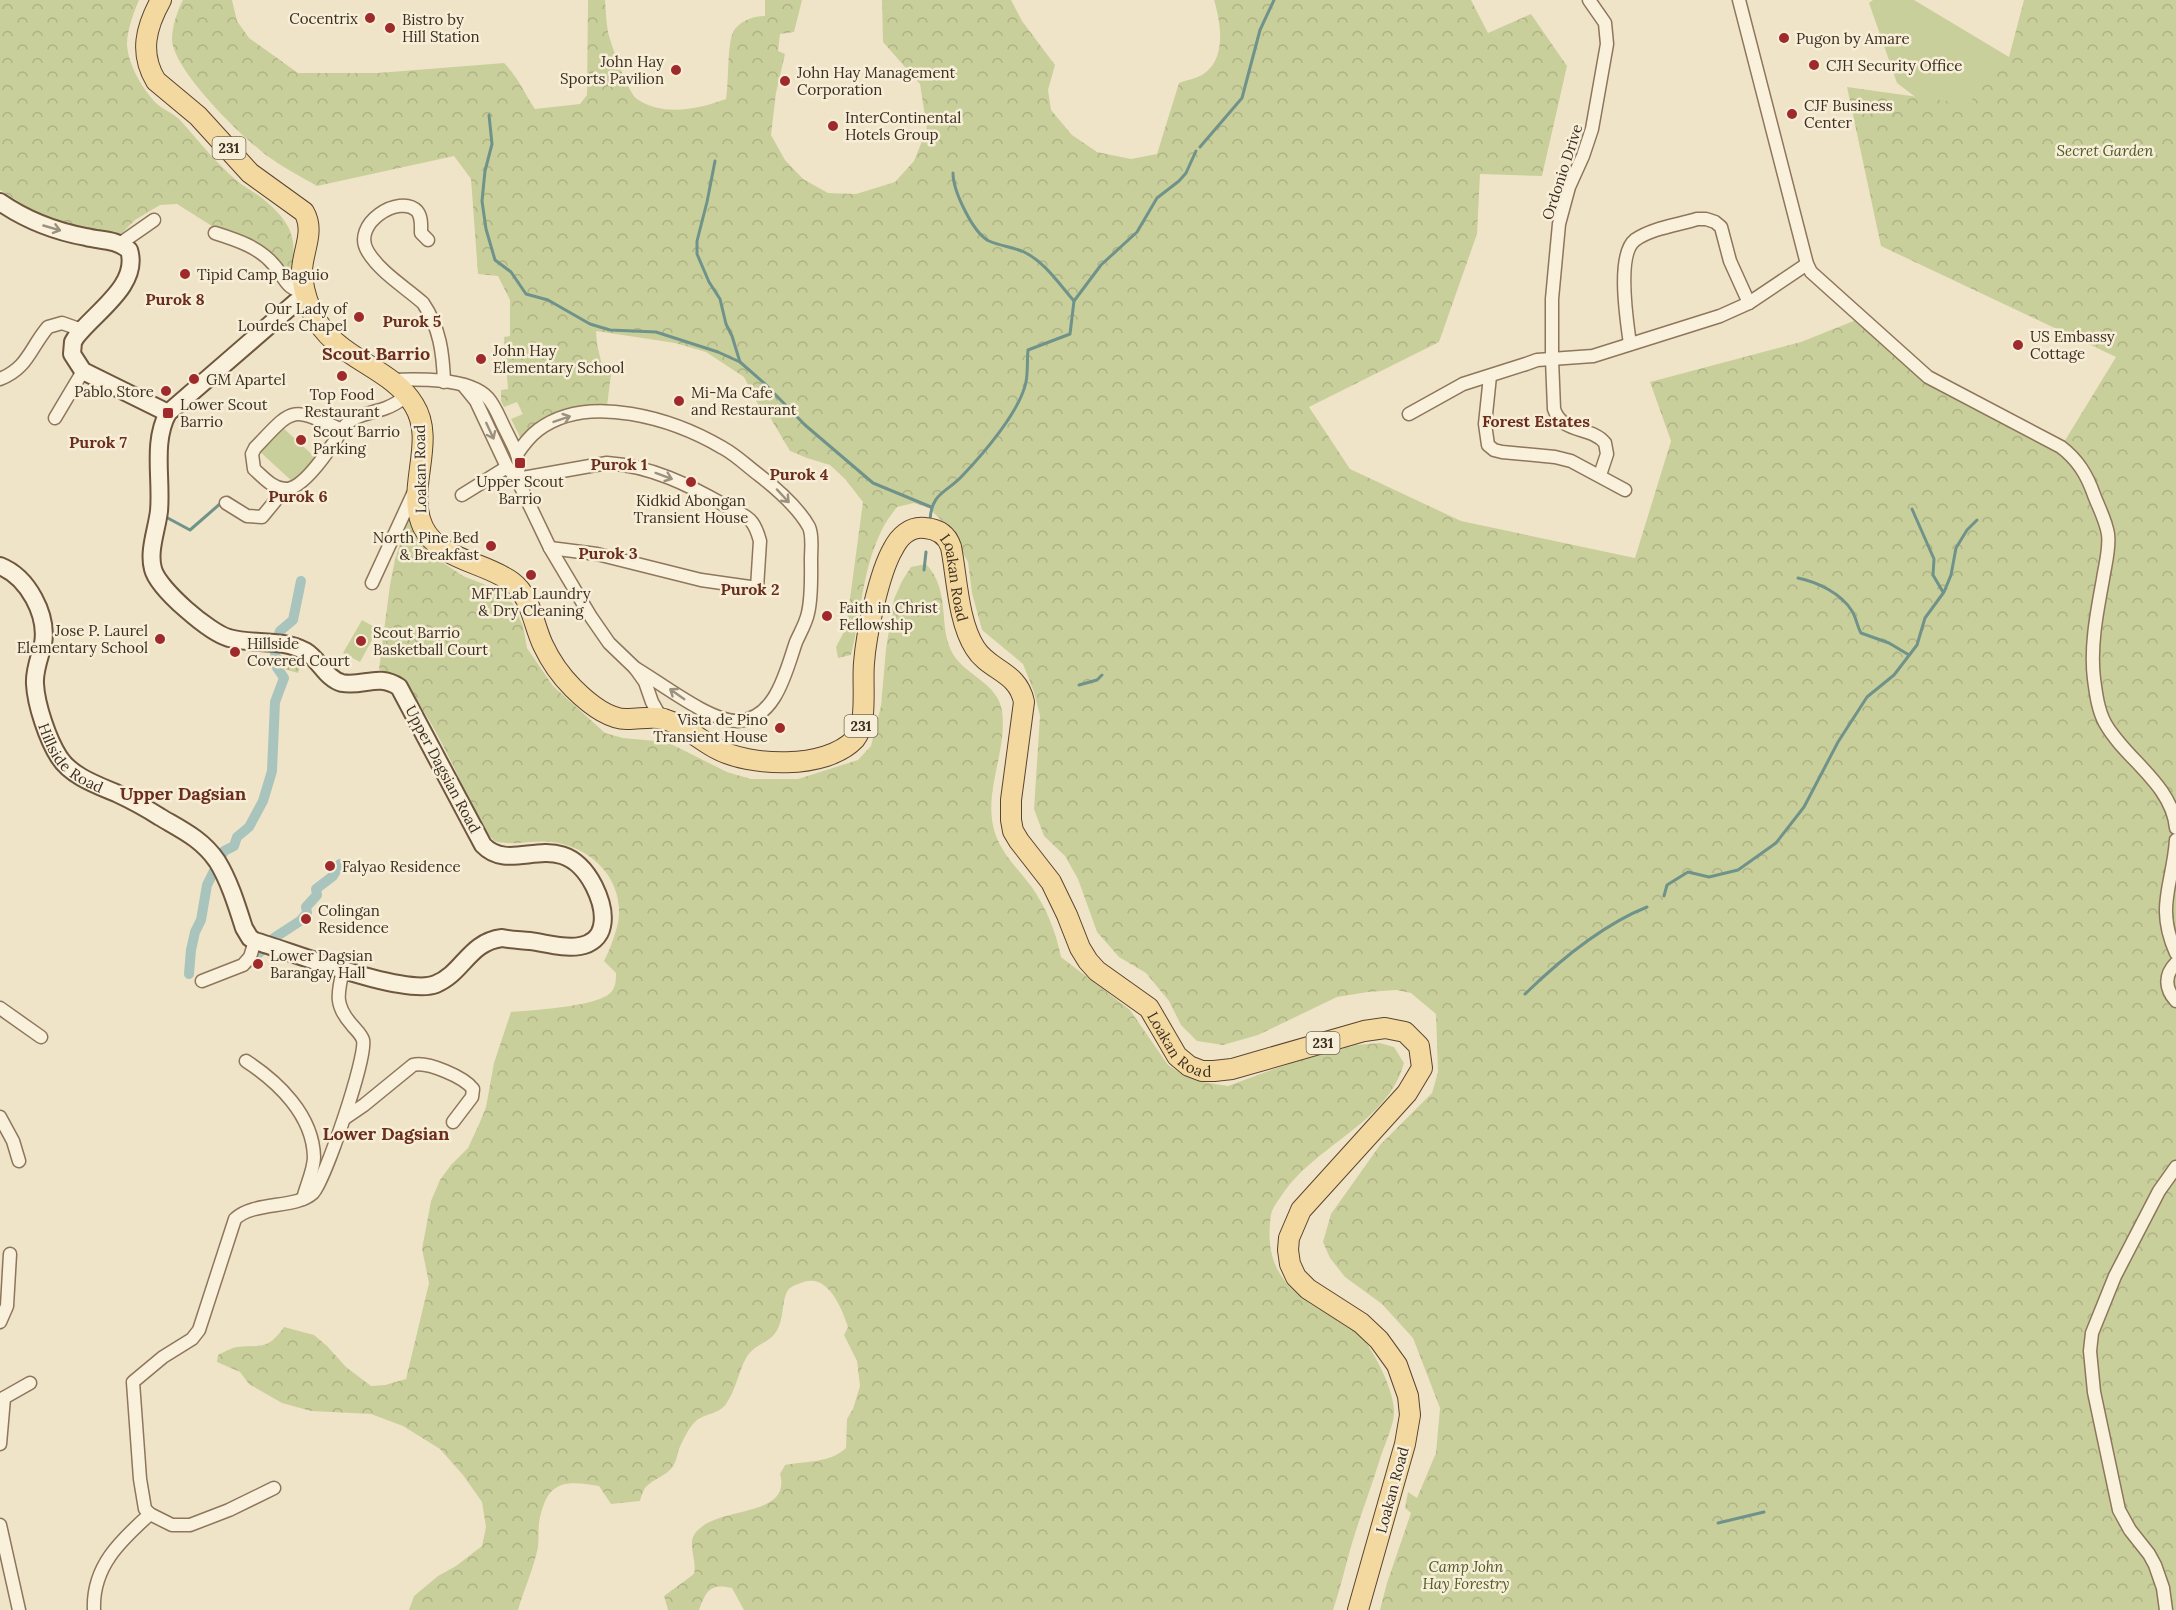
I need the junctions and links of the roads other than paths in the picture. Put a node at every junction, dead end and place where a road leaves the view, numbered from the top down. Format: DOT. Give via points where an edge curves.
graph roads {
  1 [pos="160,0"];
  2 [pos="1589,0"];
  3 [pos="1739,0"];
  4 [pos="0,202"];
  5 [pos="154,220"];
  6 [pos="215,233"];
  7 [pos="428,240"];
  8 [pos="121,243"];
  9 [pos="1808,264"];
  10 [pos="306,293"];
  11 [pos="1749,303"];
  12 [pos="82,330"];
  13 [pos="1630,344"];
  14 [pos="1552,359"];
  15 [pos="82,371"];
  16 [pos="1490,376"];
  17 [pos="0,379"];
  18 [pos="390,380"];
  19 [pos="444,382"];
  20 [pos="462,385"];
  21 [pos="407,396"];
  22 [pos="168,412"];
  23 [pos="1409,414"];
  24 [pos="55,418"];
  25 [pos="342,430"];
  26 [pos="517,454"];
  27 [pos="507,467"];
  28 [pos="1600,475"];
  29 [pos="517,479"];
  30 [pos="418,482"];
  31 [pos="285,489"];
  32 [pos="1625,490"];
  33 [pos="462,495"];
  34 [pos="226,503"];
  35 [pos="550,548"];
  36 [pos="0,566"];
  37 [pos="372,583"];
  38 [pos="635,668"];
  39 [pos="661,718"];
  40 [pos="2176,828"];
  41 [pos="2176,840"];
  42 [pos="255,941"];
  43 [pos="2176,953"];
  44 [pos="2176,963"];
  45 [pos="343,970"];
  46 [pos="202,981"];
  47 [pos="2176,1001"];
  48 [pos="0,1008"];
  49 [pos="41,1036"];
  50 [pos="246,1060"];
  51 [pos="0,1118"];
  52 [pos="345,1118"];
  53 [pos="453,1122"];
  54 [pos="19,1161"];
  55 [pos="2176,1167"];
  56 [pos="303,1198"];
  57 [pos="10,1254"];
  58 [pos="0,1322"];
  59 [pos="30,1383"];
  60 [pos="2,1399"];
  61 [pos="0,1444"];
  62 [pos="274,1488"];
  63 [pos="150,1514"];
  64 [pos="0,1526"];
  65 [pos="19,1610"];
  66 [pos="94,1610"];
  67 [pos="1358,1610"];
  68 [pos="2166,1610"];
  1 -- 10 [label="main road, Loakan Road / 231" via="146,36 150,71 250,173 304,212 309,226 302,269"];
  2 -- 14 [label="street, Ordonio Drive" via="1605,23 1607,45 1592,129 1559,224 1552,299"];
  3 -- 9 [label="street"];
  4 -- 8 [label="street, one-way" via="31,221"];
  5 -- 8 [label="street"];
  6 -- 10 [label="street" via="258,251 293,290"];
  7 -- 19 [label="street" via="421,233 417,212 403,206 373,219 363,236 373,259 429,312 441,340"];
  8 -- 12 [label="street" via="132,258 129,274"];
  9 -- 11 [label="street"];
  9 -- 40 [label="street" via="1811,272 1928,377 2061,447 2072,455 2089,479 2108,535 2095,627 2093,666 2099,707 2109,729 2169,803"];
  10 -- 18 [label="main road, Loakan Road / 231" via="312,312 331,338"];
  10 -- 22 [label="street"];
  11 -- 13 [label="street"];
  11 -- 13 [label="street" via="1730,261 1721,227 1715,222 1697,219 1643,235 1633,241 1626,259 1624,290"];
  12 -- 15 [label="street" via="72,348"];
  12 -- 17 [label="street" via="62,323 48,327 24,363 13,374"];
  13 -- 14 [label="street" via="1593,356"];
  14 -- 16 [label="street"];
  14 -- 28 [label="street, Ordonio Drive" via="1554,409 1569,426 1605,443 1607,454"];
  15 -- 22 [label="street"];
  15 -- 24 [label="street"];
  16 -- 23 [label="street" via="1455,388"];
  16 -- 28 [label="street" via="1485,424 1488,445 1502,452 1571,461"];
  18 -- 19 [label="street"];
  18 -- 21 [label="main road, Loakan Road / 231"];
  19 -- 20 [label="street"];
  20 -- 26 [label="street" via="474,388 489,400"];
  20 -- 27 [label="street, one-way" via="476,401"];
  21 -- 25 [label="street" via="384,409 358,416"];
  21 -- 30 [label="main road, Loakan Road / 231" via="421,423"];
  22 -- 45 [label="street, Upper Dagsian Road" via="160,434 159,511 153,553 153,568 164,590 228,638 282,644 305,651 338,681 354,684 390,680 399,687 483,845 500,855 561,854 582,868 603,912 601,931 587,944 559,946 494,939 471,953 445,980 430,987"];
  25 -- 31 [label="street" via="304,479"];
  25 -- 31 [label="street" via="299,412 282,419 252,454 254,469"];
  26 -- 29 [label="street"];
  26 -- 38 [label="street, one-way" via="537,431 569,416 607,411 657,419 700,436 739,459 772,484 810,529 808,615 778,690 762,712 746,720 727,721"];
  27 -- 29 [label="street"];
  27 -- 33 [label="street"];
  28 -- 32 [label="street"];
  29 -- 35 [label="street"];
  29 -- 35 [label="street, one-way" via="607,463 681,482 750,520 760,541 757,588 701,580 597,554"];
  30 -- 37 [label="street"];
  30 -- 39 [label="main road, Loakan Road / 231" via="418,511 429,536 451,553 513,583 525,595 543,644 573,688 618,719"];
  31 -- 34 [label="street" via="262,517 246,516"];
  35 -- 38 [label="street" via="609,643"];
  36 -- 42 [label="street, Hillside Road" via="24,582 42,619 43,645 36,672 36,695 59,757 85,780 141,805 200,840 218,863 244,928"];
  38 -- 39 [label="street"];
  39 -- 67 [label="main road, Loakan Road / 231" via="747,760 777,763 820,758 848,744 862,722 864,663 871,621 893,547 911,530 930,529 943,534 951,547 966,626 976,649 1022,691 1024,702 1011,800 1013,831 1051,882 1080,948 1096,970 1149,1008 1177,1056 1202,1071 1232,1069 1385,1028 1405,1032 1419,1046 1422,1068 1407,1093 1301,1210 1289,1238 1290,1264 1296,1277 1379,1340 1397,1365 1408,1396 1410,1415 1405,1444"];
  41 -- 43 [label="street" via="2165,910"];
  42 -- 45 [label="street"];
  42 -- 46 [label="street" via="243,965"];
  44 -- 47 [label="street" via="2167,983"];
  45 -- 52 [label="street" via="339,1008 361,1035 364,1049"];
  48 -- 49 [label="street"];
  50 -- 56 [label="street" via="272,1079 303,1119 314,1159"];
  51 -- 54 [label="street"];
  52 -- 53 [label="street" via="413,1065 420,1064 465,1081 473,1089 472,1097"];
  52 -- 56 [label="street" via="316,1189"];
  55 -- 68 [label="street" via="2159,1191 2115,1276 2092,1333 2090,1351 2094,1392 2119,1510 2155,1565"];
  56 -- 63 [label="street" via="246,1212 235,1219 199,1330 133,1382 140,1479 145,1509"];
  57 -- 58 [label="street" via="7,1306"];
  59 -- 60 [label="street"];
  60 -- 61 [label="street"];
  62 -- 63 [label="street" via="190,1525 172,1525"];
  63 -- 66 [label="street" via="120,1540 105,1561 97,1582"];
  64 -- 65 [label="street"];
}
